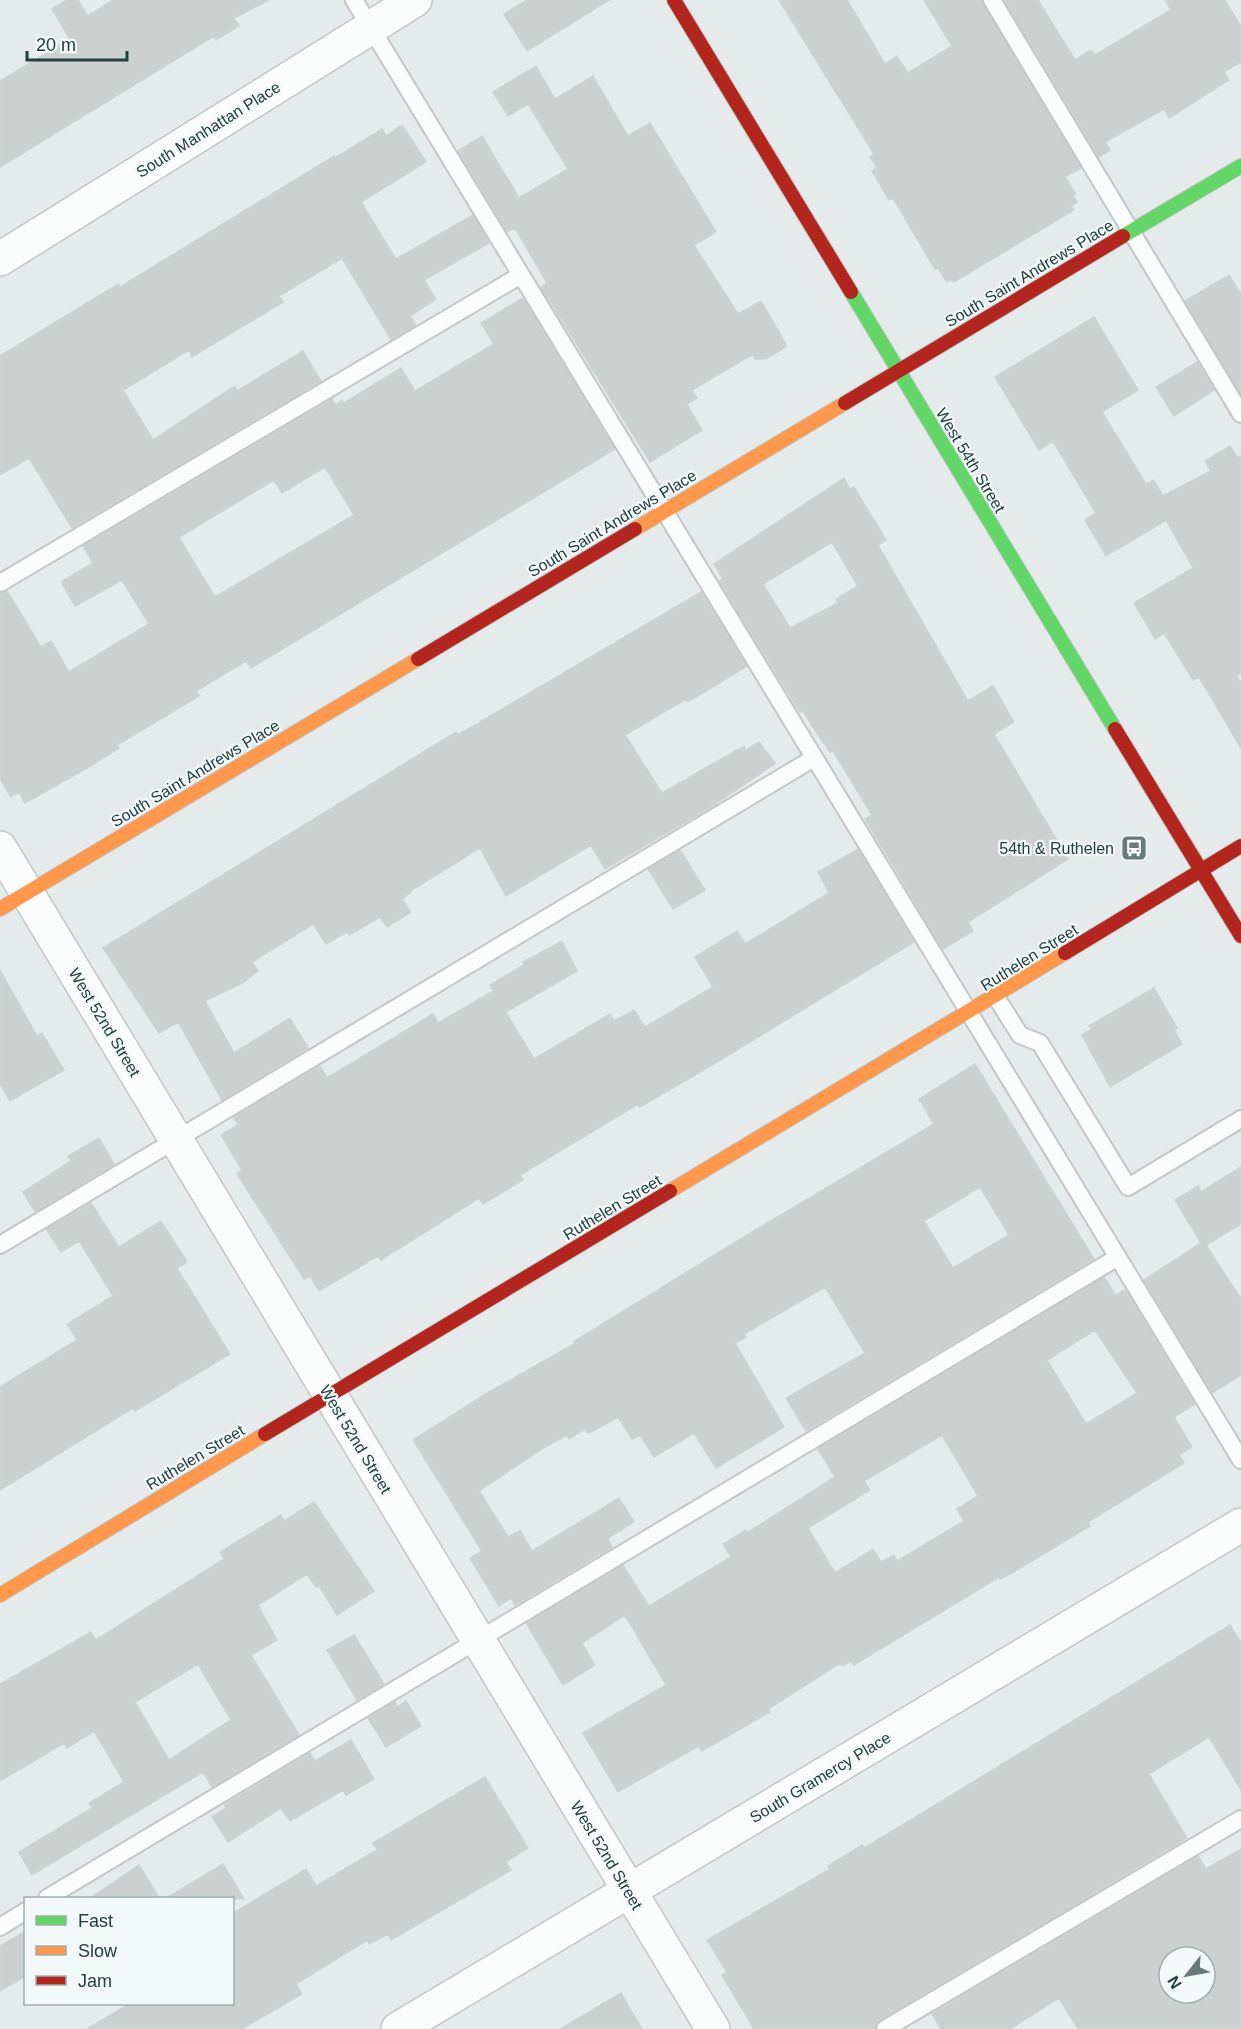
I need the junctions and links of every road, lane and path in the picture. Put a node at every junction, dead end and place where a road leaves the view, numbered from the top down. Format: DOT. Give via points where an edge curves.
graph roads {
  1 [pos="354,0"];
  2 [pos="415,0"];
  3 [pos="674,0"];
  4 [pos="992,0"];
  5 [pos="371,28"];
  6 [pos="1241,166"];
  7 [pos="1130,233"];
  8 [pos="0,259"];
  9 [pos="521,275"];
  10 [pos="898,370"];
  11 [pos="1241,414"];
  12 [pos="664,510"];
  13 [pos="0,583"];
  14 [pos="814,758"];
  15 [pos="1241,846"];
  16 [pos="0,848"];
  17 [pos="1201,870"];
  18 [pos="14,901"];
  19 [pos="1241,936"];
  20 [pos="996,997"];
  21 [pos="969,1014"];
  22 [pos="1241,1119"];
  23 [pos="176,1139"];
  24 [pos="0,1245"];
  25 [pos="1118,1257"];
  26 [pos="330,1394"];
  27 [pos="1241,1460"];
  28 [pos="1241,1525"];
  29 [pos="0,1595"];
  30 [pos="478,1638"];
  31 [pos="1241,1819"];
  32 [pos="629,1891"];
  33 [pos="50,1897"];
  34 [pos="24,1912"];
  35 [pos="0,1927"];
  36 [pos="398,2029"];
  37 [pos="713,2029"];
  38 [pos="885,2029"];
  1 -- 5 [label="lane"];
  2 -- 5 [label="street, South Manhattan Place"];
  3 -- 10 [label="street, West 54th Street"];
  4 -- 7 [label="lane"];
  5 -- 8 [label="street, South Manhattan Place"];
  5 -- 9 [label="lane"];
  6 -- 7 [label="street, South Saint Andrews Place"];
  7 -- 10 [label="street, South Saint Andrews Place"];
  7 -- 11 [label="lane"];
  9 -- 12 [label="lane"];
  9 -- 13 [label="lane"];
  10 -- 12 [label="street, South Saint Andrews Place"];
  10 -- 17 [label="street, West 54th Street"];
  12 -- 14 [label="lane"];
  12 -- 18 [label="street, South Saint Andrews Place"];
  14 -- 21 [label="lane"];
  14 -- 23 [label="lane"];
  15 -- 17 [label="street, Ruthelen Street"];
  16 -- 18 [label="street, West 52nd Street"];
  17 -- 19 [label="street, West 54th Street"];
  17 -- 20 [label="street, Ruthelen Street"];
  18 -- 23 [label="street, West 52nd Street"];
  20 -- 21 [label="street, Ruthelen Street"];
  20 -- 22 [label="lane" via="1020,1035 1040,1043 1128,1187"];
  21 -- 25 [label="lane"];
  21 -- 26 [label="street, Ruthelen Street"];
  23 -- 24 [label="lane"];
  23 -- 26 [label="street, West 52nd Street"];
  25 -- 27 [label="lane"];
  25 -- 30 [label="lane"];
  26 -- 29 [label="street, Ruthelen Street"];
  26 -- 30 [label="street, West 52nd Street"];
  28 -- 32 [label="street, South Gramercy Place"];
  30 -- 32 [label="street, West 52nd Street"];
  30 -- 33 [label="lane"];
  31 -- 38 [label="lane"];
  32 -- 36 [label="street, South Gramercy Place"];
  32 -- 37 [label="street, West 52nd Street"];
  34 -- 35 [label="lane"];
}
